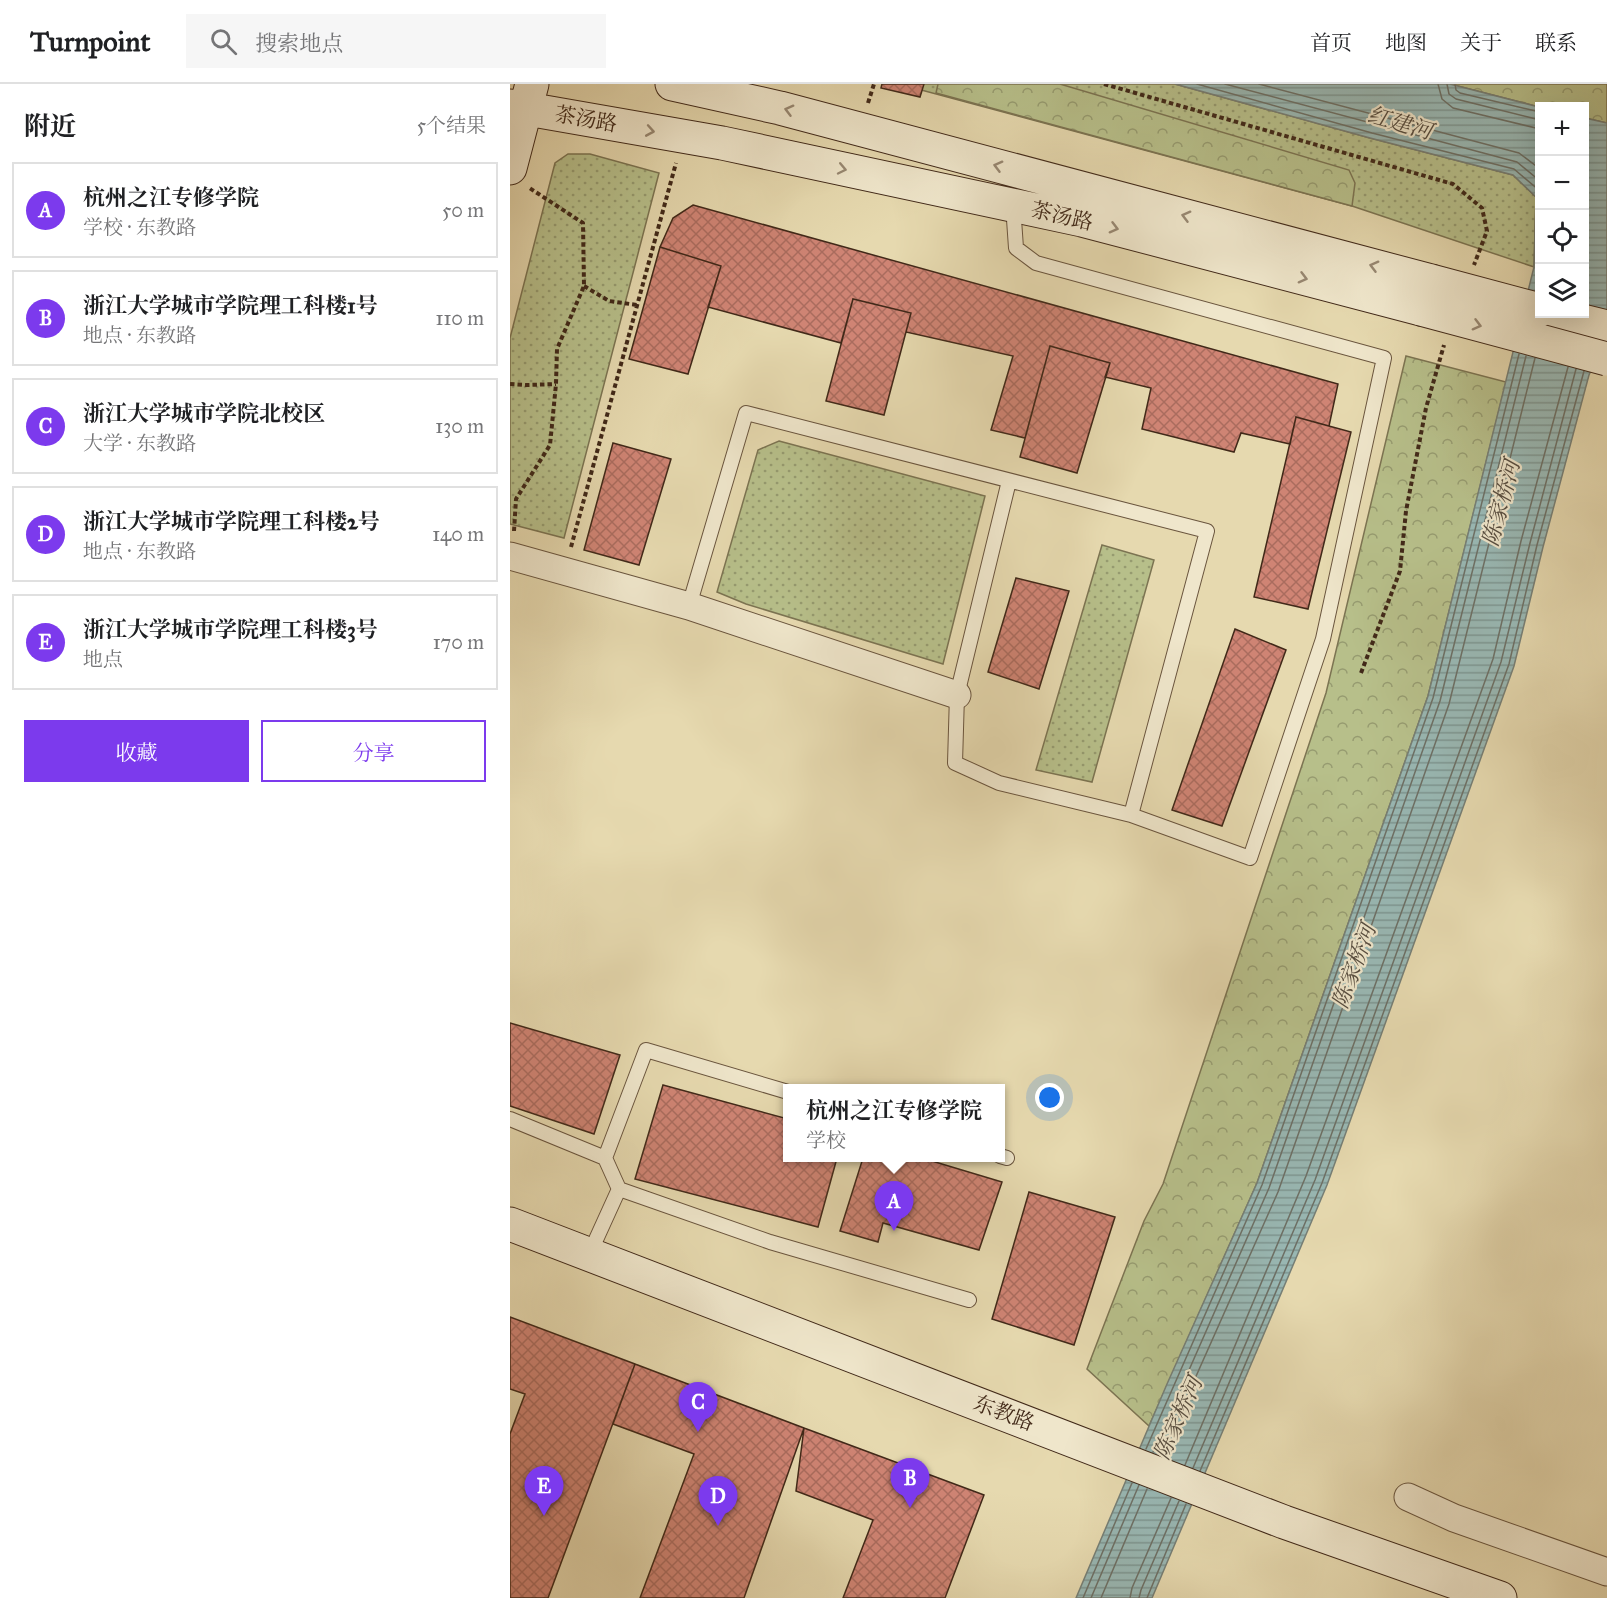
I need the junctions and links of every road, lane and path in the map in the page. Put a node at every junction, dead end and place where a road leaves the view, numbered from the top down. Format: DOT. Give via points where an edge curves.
graph roads {
  1 [pos="672,84"];
  2 [pos="1104,84"];
  3 [pos="522,99"];
  4 [pos="683,136"];
  5 [pos="515,175"];
  6 [pos="1013,205"];
  7 [pos="1471,274"];
  8 [pos="584,286"];
  9 [pos="1426,295"];
  10 [pos="637,305"];
  11 [pos="1535,309"];
  12 [pos="1570,318"];
  13 [pos="1607,327"];
  14 [pos="1446,337"];
  15 [pos="1607,360"];
  16 [pos="510,384"];
  17 [pos="556,384"];
  18 [pos="1009,481"];
  19 [pos="511,556"];
  20 [pos="565,571"];
  21 [pos="689,606"];
  22 [pos="1361,674"];
  23 [pos="957,695"];
  24 [pos="1131,815"];
  25 [pos="783,1091"];
  26 [pos="510,1119"];
  27 [pos="605,1158"];
  28 [pos="619,1190"];
  29 [pos="510,1224"];
  30 [pos="510,1244"];
  31 [pos="590,1255"];
  32 [pos="969,1300"];
  33 [pos="1043,1437"];
  34 [pos="1408,1497"];
  35 [pos="1282,1531"];
  36 [pos="1607,1572"];
  37 [pos="1441,1598"];
  38 [pos="1500,1598"];
  9 -- 1 [label="street, 茶汤路, one-way" via="780,108"];
  2 -- 7 [label="path" via="1452,184 1482,208 1487,231"];
  3 -- 4 [label="street, 茶汤路, one-way"];
  3 -- 5 [label="street"];
  4 -- 6 [label="street, 茶汤路, one-way"];
  4 -- 10 [label="path"];
  5 -- 8 [label="path" via="583,224"];
  6 -- 9 [label="street, 茶汤路, one-way"];
  6 -- 24 [label="lane" via="1016,248 1036,263 1384,358 1323,639 1250,858"];
  8 -- 10 [label="path" via="609,301"];
  8 -- 17 [label="path" via="557,349"];
  9 -- 11 [label="street, 茶汤路, bridge"];
  9 -- 15 [label="street, 茶汤路, one-way, bridge"];
  10 -- 20 [label="path"];
  12 -- 13 [label="street"];
  14 -- 22 [label="path" via="1426,408 1406,511 1400,571"];
  16 -- 17 [label="path"];
  17 -- 19 [label="path" via="550,445 516,499"];
  18 -- 21 [label="lane" via="746,413"];
  18 -- 23 [label="lane"];
  18 -- 24 [label="lane" via="1207,531"];
  19 -- 20 [label="street"];
  20 -- 21 [label="street"];
  21 -- 23 [label="street"];
  23 -- 24 [label="lane" via="955,763 999,783"];
  25 -- 27 [label="lane" via="646,1050"];
  26 -- 27 [label="lane"];
  27 -- 28 [label="lane"];
  28 -- 31 [label="lane"];
  28 -- 32 [label="lane" via="770,1242"];
  29 -- 31 [label="street, 东教路"];
  30 -- 33 [label="street, 东教路"];
  31 -- 33 [label="street, 东教路"];
  33 -- 35 [label="street, 东教路"];
  34 -- 36 [label="street" via="1454,1518"];
  35 -- 37 [label="street, 东教路"];
  35 -- 38 [label="street, 东教路"];
}
